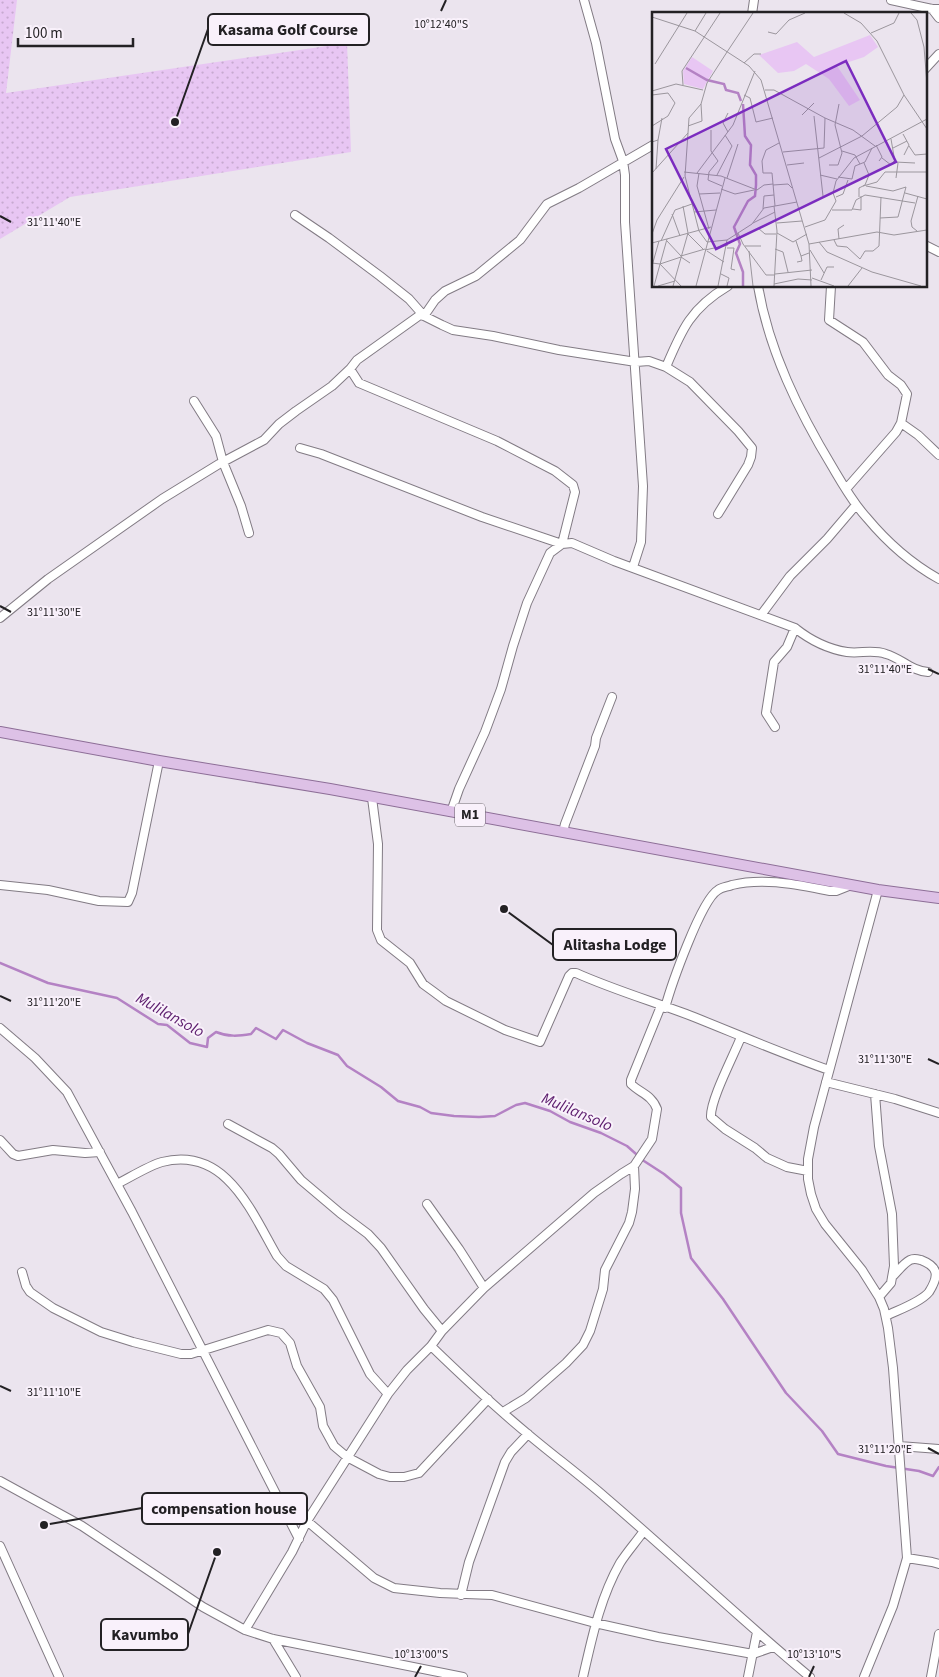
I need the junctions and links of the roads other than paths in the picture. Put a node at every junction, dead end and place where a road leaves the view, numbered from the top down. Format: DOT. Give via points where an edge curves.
graph roads {
  1 [pos="584,0"];
  2 [pos="891,0"];
  3 [pos="936,9"];
  4 [pos="939,18"];
  5 [pos="939,54"];
  6 [pos="926,68"];
  7 [pos="652,146"];
  8 [pos="623,161"];
  9 [pos="295,215"];
  10 [pos="926,246"];
  11 [pos="939,252"];
  12 [pos="725,288"];
  13 [pos="758,288"];
  14 [pos="831,288"];
  15 [pos="424,316"];
  16 [pos="636,362"];
  17 [pos="666,367"];
  18 [pos="350,369"];
  19 [pos="194,401"];
  20 [pos="901,423"];
  21 [pos="300,448"];
  22 [pos="939,455"];
  23 [pos="223,462"];
  24 [pos="846,489"];
  25 [pos="856,505"];
  26 [pos="718,514"];
  27 [pos="249,533"];
  28 [pos="562,544"];
  29 [pos="633,567"];
  30 [pos="939,579"];
  31 [pos="761,615"];
  32 [pos="0,618"];
  33 [pos="795,628"];
  34 [pos="928,672"];
  35 [pos="612,697"];
  36 [pos="774,727"];
  37 [pos="0,732"];
  38 [pos="159,761"];
  39 [pos="372,798"];
  40 [pos="451,812"];
  41 [pos="563,832"];
  42 [pos="0,885"];
  43 [pos="853,885"];
  44 [pos="878,890"];
  45 [pos="939,898"];
  46 [pos="663,1007"];
  47 [pos="0,1028"];
  48 [pos="741,1037"];
  49 [pos="829,1070"];
  50 [pos="826,1082"];
  51 [pos="875,1094"];
  52 [pos="939,1113"];
  53 [pos="228,1124"];
  54 [pos="0,1140"];
  55 [pos="100,1152"];
  56 [pos="638,1162"];
  57 [pos="808,1171"];
  58 [pos="117,1184"];
  59 [pos="427,1204"];
  60 [pos="22,1272"];
  61 [pos="893,1276"];
  62 [pos="938,1279"];
  63 [pos="484,1288"];
  64 [pos="879,1297"];
  65 [pos="886,1316"];
  66 [pos="442,1331"];
  67 [pos="432,1346"];
  68 [pos="202,1350"];
  69 [pos="388,1394"];
  70 [pos="488,1399"];
  71 [pos="503,1412"];
  72 [pos="528,1434"];
  73 [pos="899,1446"];
  74 [pos="939,1449"];
  75 [pos="347,1457"];
  76 [pos="0,1481"];
  77 [pos="307,1521"];
  78 [pos="644,1532"];
  79 [pos="299,1539"];
  80 [pos="0,1546"];
  81 [pos="907,1558"];
  82 [pos="939,1564"];
  83 [pos="461,1594"];
  84 [pos="595,1623"];
  85 [pos="245,1630"];
  86 [pos="757,1632"];
  87 [pos="939,1634"];
  88 [pos="273,1639"];
  89 [pos="773,1647"];
  90 [pos="753,1654"];
  91 [pos="59,1677"];
  92 [pos="296,1677"];
  93 [pos="463,1677"];
  94 [pos="583,1677"];
  95 [pos="748,1677"];
  96 [pos="810,1677"];
  97 [pos="864,1677"];
  98 [pos="931,1677"];
  1 -- 8 [label="street" via="615,139"];
  2 -- 3 [label="street"];
  3 -- 4 [label="street"];
  5 -- 6 [label="street"];
  7 -- 8 [label="street"];
  8 -- 15 [label="street" via="547,204 520,240 476,276 445,291"];
  8 -- 16 [label="street"];
  9 -- 15 [label="street" via="380,276"];
  10 -- 11 [label="street"];
  12 -- 17 [label="street" via="707,300 689,319"];
  13 -- 24 [label="street" via="772,343 793,394"];
  14 -- 20 [label="street" via="828,320 863,342 888,375 906,390"];
  15 -- 16 [label="street" via="454,330"];
  15 -- 18 [label="street" via="420,315 357,360"];
  16 -- 17 [label="street" via="649,361"];
  16 -- 29 [label="street" via="643,486 641,542"];
  17 -- 26 [label="street" via="690,382 752,448 748,464"];
  18 -- 23 [label="street" via="264,440"];
  18 -- 28 [label="street" via="359,383 497,441 573,485 575,492"];
  19 -- 23 [label="street" via="216,436"];
  20 -- 22 [label="street" via="924,439"];
  20 -- 24 [label="street"];
  21 -- 28 [label="street" via="482,518"];
  23 -- 27 [label="street"];
  23 -- 32 [label="street" via="162,499 48,579"];
  24 -- 25 [label="street"];
  25 -- 30 [label="street" via="902,553"];
  25 -- 31 [label="street" via="790,576"];
  28 -- 29 [label="street" via="572,543"];
  28 -- 40 [label="street" via="550,553 527,603 501,689"];
  29 -- 31 [label="street"];
  31 -- 33 [label="street"];
  33 -- 34 [label="street" via="807,638 827,646 849,652 867,650 884,653 917,670"];
  33 -- 36 [label="street" via="787,647 774,662 766,713"];
  35 -- 41 [label="street"];
  37 -- 38 [label="main road, M1"];
  38 -- 39 [label="main road, M1"];
  38 -- 42 [label="street" via="128,902 99,901 48,890"];
  39 -- 40 [label="main road, M1"];
  39 -- 46 [label="street" via="378,844 377,930 381,940 410,963 423,984 446,1001 505,1030 540,1042 572,973"];
  40 -- 41 [label="main road, M1"];
  41 -- 43 [label="main road, M1"];
  43 -- 44 [label="main road, M1"];
  43 -- 46 [label="street" via="830,891 773,882 748,882 719,889 703,909"];
  44 -- 45 [label="main road, M1"];
  44 -- 49 [label="street"];
  46 -- 48 [label="street"];
  46 -- 56 [label="street" via="631,1080 631,1084 648,1096 657,1109 652,1140"];
  47 -- 55 [label="street" via="67,1092"];
  48 -- 49 [label="street"];
  48 -- 57 [label="street" via="718,1090 711,1117 767,1158 787,1167"];
  49 -- 50 [label="street"];
  50 -- 51 [label="street"];
  50 -- 57 [label="street" via="814,1127"];
  51 -- 52 [label="street"];
  51 -- 61 [label="street" via="879,1146 892,1214"];
  53 -- 66 [label="street" via="272,1148 301,1180 368,1234"];
  54 -- 55 [label="street" via="18,1156 53,1150"];
  55 -- 58 [label="street"];
  56 -- 63 [label="street" via="594,1193"];
  56 -- 71 [label="street" via="629,1223 605,1270 603,1289 583,1345 526,1398"];
  57 -- 64 [label="street" via="816,1209"];
  58 -- 68 [label="street"];
  58 -- 69 [label="street" via="161,1162 192,1159 222,1173 236,1186 277,1256 286,1266 324,1289 333,1300 370,1374"];
  59 -- 63 [label="street"];
  60 -- 68 [label="street" via="30,1292 53,1308 101,1332 181,1354"];
  61 -- 62 [label="street" via="916,1258 932,1264"];
  61 -- 64 [label="street"];
  62 -- 65 [label="street" via="924,1297"];
  63 -- 66 [label="street"];
  64 -- 65 [label="street"];
  65 -- 73 [label="street"];
  66 -- 67 [label="street"];
  67 -- 69 [label="street"];
  67 -- 70 [label="street"];
  68 -- 75 [label="street" via="268,1330 281,1333 290,1343 296,1366 320,1407 323,1426 334,1446"];
  68 -- 79 [label="street"];
  69 -- 75 [label="street"];
  70 -- 71 [label="street"];
  70 -- 75 [label="street" via="419,1473 390,1477"];
  71 -- 72 [label="street"];
  72 -- 78 [label="street"];
  72 -- 83 [label="street" via="505,1462 469,1562"];
  73 -- 74 [label="street"];
  73 -- 81 [label="street"];
  75 -- 77 [label="street"];
  76 -- 85 [label="street" via="82,1526 203,1607"];
  77 -- 79 [label="street"];
  77 -- 83 [label="street" via="389,1587"];
  78 -- 84 [label="street" via="621,1562"];
  78 -- 86 [label="street"];
  79 -- 85 [label="street"];
  80 -- 91 [label="street"];
  81 -- 82 [label="street"];
  81 -- 97 [label="street" via="893,1606"];
  83 -- 84 [label="street" via="492,1595"];
  84 -- 90 [label="street"];
  84 -- 94 [label="street"];
  85 -- 88 [label="street"];
  86 -- 89 [label="street"];
  86 -- 90 [label="street"];
  87 -- 98 [label="street"];
  88 -- 92 [label="street"];
  88 -- 93 [label="street"];
  89 -- 90 [label="street"];
  89 -- 96 [label="street"];
  90 -- 95 [label="street"];
}
